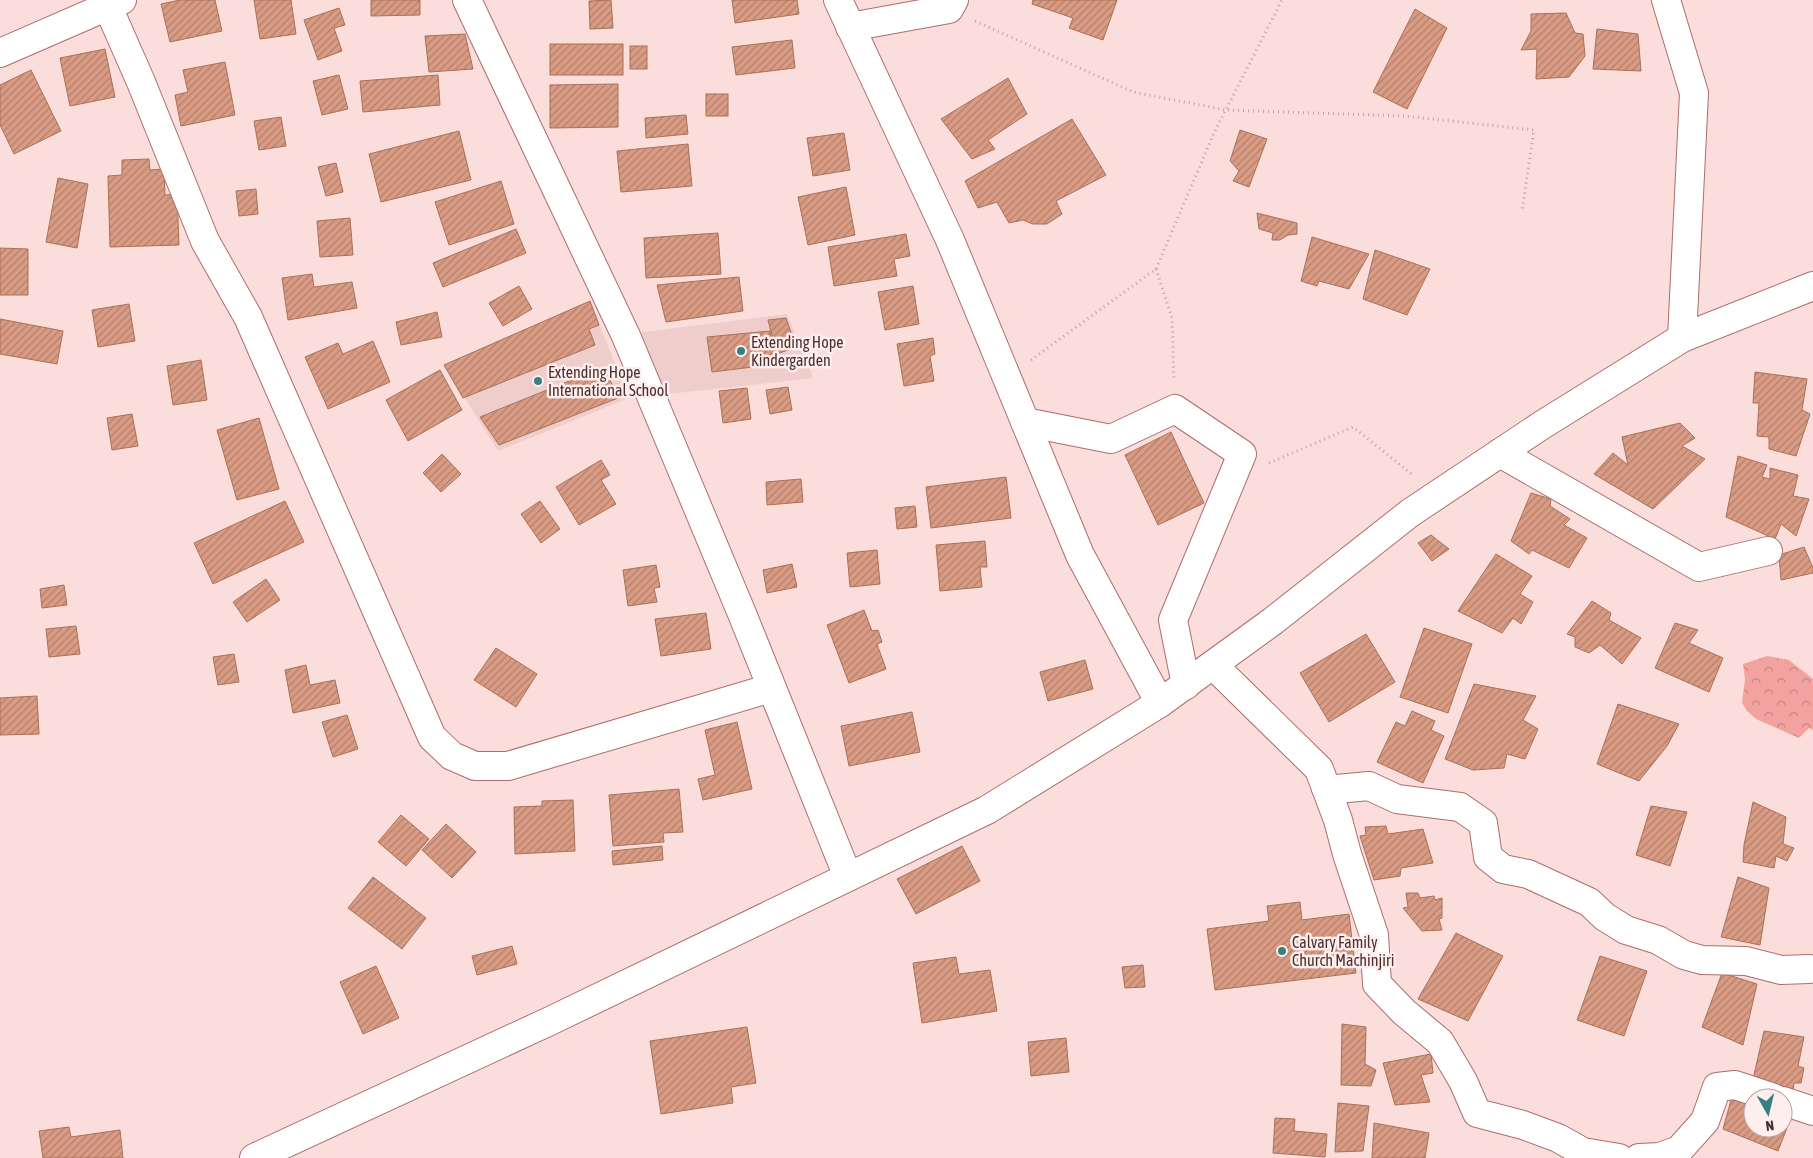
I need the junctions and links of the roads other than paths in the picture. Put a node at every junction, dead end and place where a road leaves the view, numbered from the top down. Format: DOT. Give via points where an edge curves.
graph roads {
  1 [pos="467,0"];
  2 [pos="838,0"];
  3 [pos="1666,0"];
  4 [pos="115,4"];
  5 [pos="951,4"];
  6 [pos="850,27"];
  7 [pos="0,53"];
  8 [pos="1813,286"];
  9 [pos="1682,338"];
  10 [pos="1025,422"];
  11 [pos="1500,453"];
  12 [pos="1768,551"];
  13 [pos="1213,665"];
  14 [pos="1186,685"];
  15 [pos="771,688"];
  16 [pos="1160,703"];
  17 [pos="1326,788"];
  18 [pos="848,877"];
  19 [pos="1809,969"];
  20 [pos="1744,1088"];
  21 [pos="1793,1104"];
  22 [pos="1813,1111"];
  23 [pos="254,1158"];
  24 [pos="1620,1158"];
  25 [pos="1639,1158"];
  1 -- 15 [label="street" via="626,336"];
  2 -- 6 [label="street"];
  3 -- 9 [label="street" via="1694,93"];
  4 -- 7 [label="street"];
  4 -- 15 [label="street" via="141,82 205,241 248,317 432,738 452,756 475,766 508,766"];
  5 -- 6 [label="street"];
  6 -- 10 [label="street" via="950,240"];
  8 -- 9 [label="street"];
  9 -- 11 [label="street"];
  10 -- 14 [label="street" via="1112,439 1175,409 1242,454 1172,620"];
  10 -- 16 [label="street" via="1080,555"];
  11 -- 12 [label="street" via="1699,567"];
  11 -- 13 [label="street" via="1410,513"];
  13 -- 14 [label="street"];
  13 -- 17 [label="street" via="1320,769"];
  14 -- 16 [label="street"];
  15 -- 18 [label="street"];
  16 -- 18 [label="street" via="987,810"];
  17 -- 19 [label="street" via="1369,786 1397,799 1460,807 1483,823 1488,856 1503,869 1528,874 1565,890 1589,902 1605,918 1626,930 1658,940 1684,954 1702,960 1746,960 1782,970"];
  17 -- 24 [label="street" via="1374,935 1377,984 1440,1042 1477,1113 1524,1125 1583,1152"];
  18 -- 23 [label="street" via="550,1021"];
  20 -- 25 [label="street" via="1735,1085 1717,1087 1705,1121 1679,1150 1660,1157"];
  21 -- 22 [label="street"];
}
